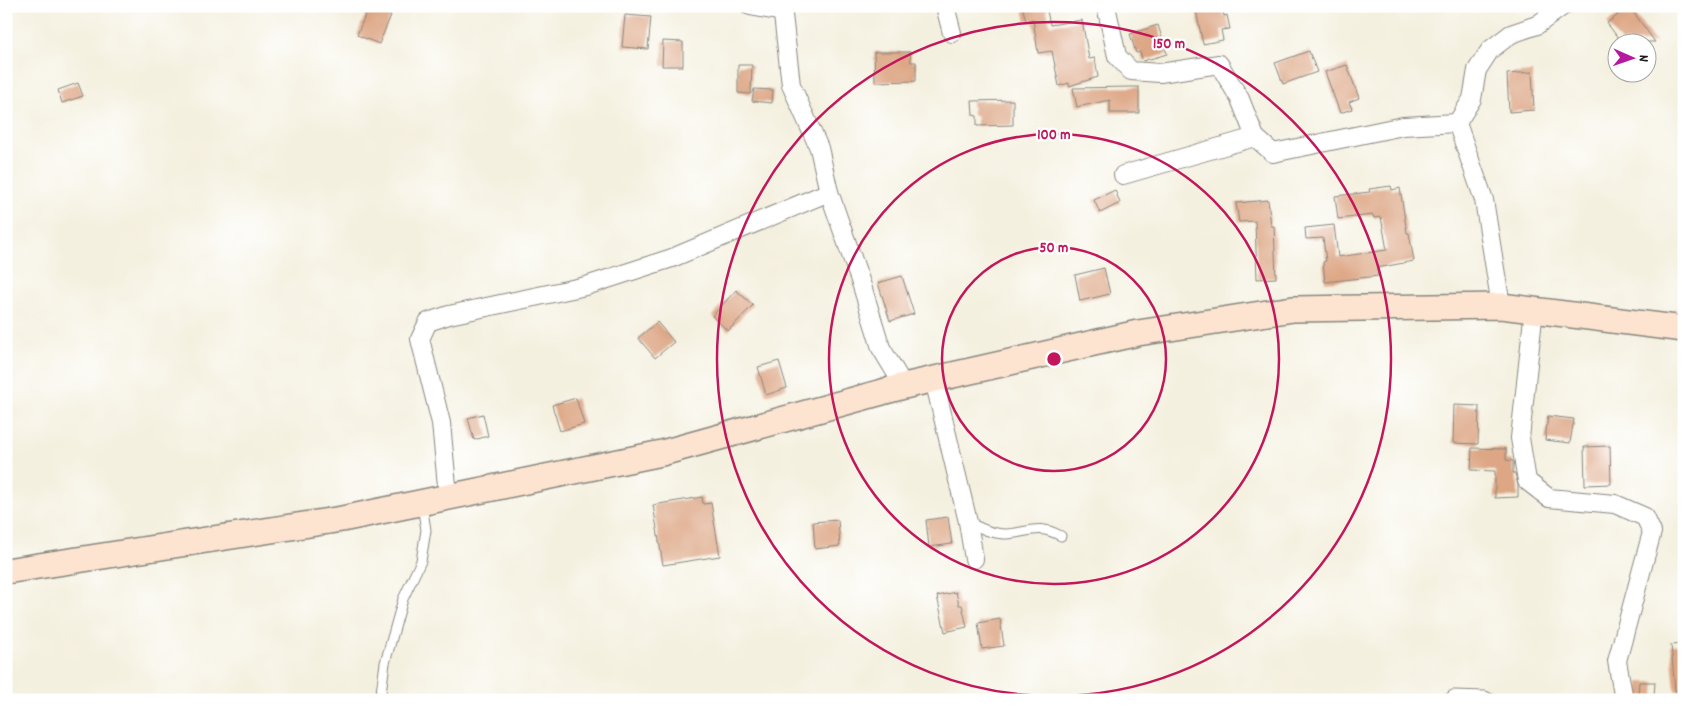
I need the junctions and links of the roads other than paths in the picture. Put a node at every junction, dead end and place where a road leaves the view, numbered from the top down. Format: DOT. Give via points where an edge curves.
graph roads {
  1 [pos="750,6"];
  2 [pos="945,6"];
  3 [pos="1106,6"];
  4 [pos="1563,6"];
  5 [pos="783,9"];
  6 [pos="952,33"];
  7 [pos="1457,123"];
  8 [pos="1255,137"];
  9 [pos="1123,175"];
  10 [pos="829,192"];
  11 [pos="1500,306"];
  12 [pos="1534,309"];
  13 [pos="1684,329"];
  14 [pos="934,380"];
  15 [pos="904,386"];
  16 [pos="448,496"];
  17 [pos="421,502"];
  18 [pos="968,522"];
  19 [pos="1061,536"];
  20 [pos="974,559"];
  21 [pos="6,570"];
  22 [pos="380,700"];
  23 [pos="1448,700"];
  24 [pos="1493,700"];
  25 [pos="1624,700"];
  1 -- 5 [label="street"];
  2 -- 6 [label="street"];
  3 -- 8 [label="street" via="1117,56 1132,71 1160,74 1219,64 1240,99"];
  4 -- 7 [label="street" via="1537,24 1511,34 1490,50 1477,70 1472,98"];
  5 -- 10 [label="street" via="791,85 820,148"];
  7 -- 8 [label="street" via="1402,126 1273,153"];
  7 -- 11 [label="street" via="1484,200"];
  8 -- 9 [label="street"];
  10 -- 15 [label="street" via="881,348"];
  10 -- 16 [label="street" via="672,258 586,286 428,322 420,339 441,423"];
  11 -- 12 [label="street"];
  11 -- 14 [label="street" via="1293,309 1138,333"];
  12 -- 13 [label="street"];
  12 -- 25 [label="street" via="1520,438 1528,481 1549,498 1615,504 1645,517 1652,532 1616,661"];
  14 -- 15 [label="street"];
  14 -- 18 [label="street"];
  15 -- 16 [label="street" via="662,452"];
  16 -- 17 [label="street"];
  17 -- 21 [label="street" via="342,519"];
  17 -- 22 [label="lane" via="426,530 421,561 403,598 386,662"];
  18 -- 19 [label="lane" via="985,530 1006,534 1049,529"];
  18 -- 20 [label="street"];
  23 -- 24 [label="lane" via="1453,695 1485,696"];
}
